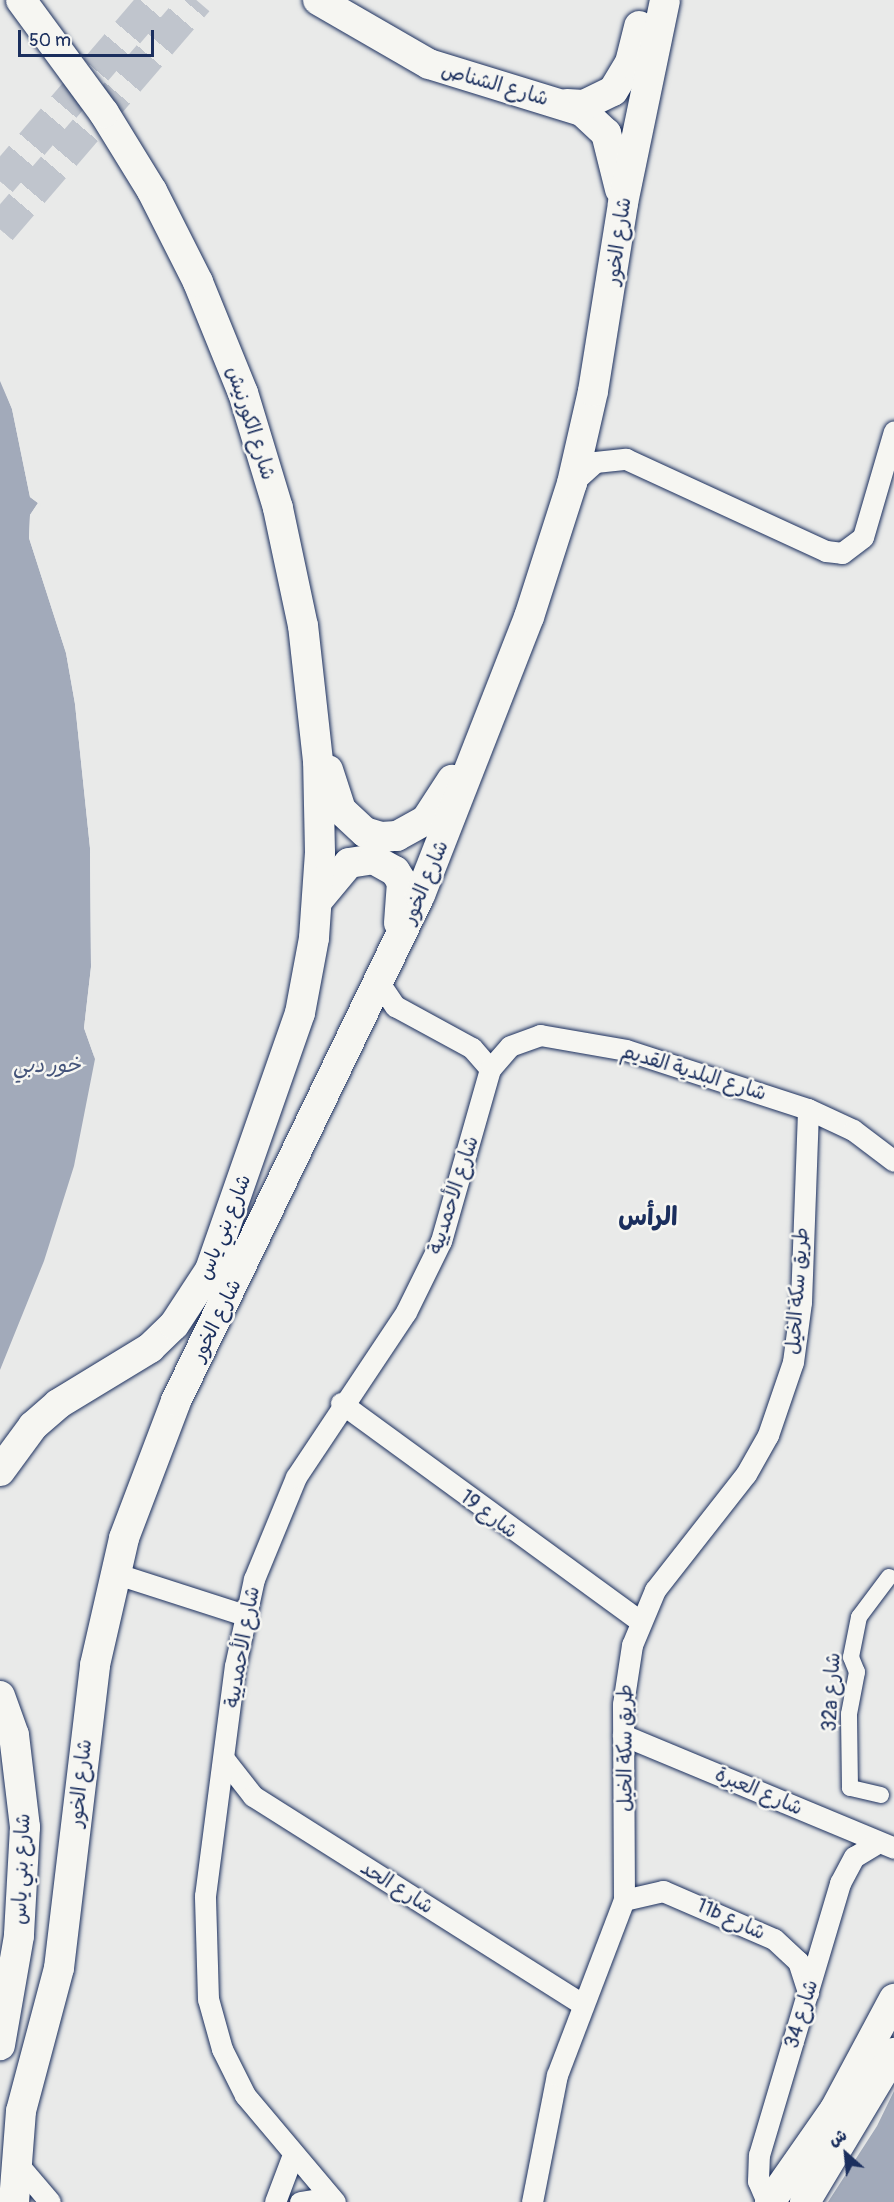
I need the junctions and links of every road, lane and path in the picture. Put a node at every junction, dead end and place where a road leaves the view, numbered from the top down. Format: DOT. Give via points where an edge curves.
graph roads {
  1 [pos="21,0"];
  2 [pos="318,0"];
  3 [pos="644,0"];
  4 [pos="665,0"];
  5 [pos="567,104"];
  6 [pos="623,203"];
  7 [pos="894,431"];
  8 [pos="572,483"];
  9 [pos="314,715"];
  10 [pos="489,721"];
  11 [pos="318,900"];
  12 [pos="384,975"];
  13 [pos="405,1014"];
  14 [pos="362,1022"];
  15 [pos="510,1046"];
  16 [pos="472,1048"];
  17 [pos="490,1069"];
  18 [pos="807,1109"];
  19 [pos="894,1161"];
  20 [pos="341,1403"];
  21 [pos="0,1471"];
  22 [pos="114,1573"];
  23 [pos="889,1577"];
  24 [pos="245,1615"];
  25 [pos="640,1621"];
  26 [pos="0,1696"];
  27 [pos="623,1735"];
  28 [pos="224,1759"];
  29 [pos="881,1795"];
  30 [pos="887,1845"];
  31 [pos="624,1900"];
  32 [pos="11,1983"];
  33 [pos="808,1992"];
  34 [pos="54,1994"];
  35 [pos="894,1999"];
  36 [pos="582,2004"];
  37 [pos="0,2044"];
  38 [pos="894,2053"];
  39 [pos="292,2157"];
  40 [pos="15,2160"];
  41 [pos="333,2200"];
  42 [pos="14,2202"];
  43 [pos="50,2202"];
  44 [pos="275,2202"];
  45 [pos="300,2202"];
  46 [pos="532,2202"];
  47 [pos="769,2202"];
  48 [pos="805,2202"];
  1 -- 9 [label="main road, شارع الكورنيش" via="126,147 176,236 222,337 278,508"];
  2 -- 5 [label="main road, شارع الشناص" via="429,64"];
  3 -- 5 [label="main road" via="624,78 599,100"];
  4 -- 6 [label="main road, شارع الخور"];
  5 -- 6 [label="main road, شارع الشناص" via="596,120 606,133"];
  6 -- 8 [label="main road, شارع الخور" via="603,339"];
  7 -- 8 [label="street, شارع الخور" via="863,537 842,553 826,551 626,459 595,462"];
  8 -- 10 [label="main road, شارع الخور"];
  9 -- 10 [label="main road" via="341,810 365,832 381,837 407,832 426,820"];
  9 -- 11 [label="main road, شارع الكورنيش"];
  10 -- 12 [label="main road, شارع الخور"];
  11 -- 12 [label="main road" via="349,863 373,859 395,871 404,894"];
  11 -- 21 [label="main road, شارع بني ياس" via="300,1013 210,1270 174,1325 150,1348 58,1404 33,1426"];
  12 -- 13 [label="street"];
  12 -- 14 [label="main road, شارع الخور"];
  13 -- 14 [label="street"];
  13 -- 16 [label="street"];
  14 -- 22 [label="main road, شارع الخور" via="165,1426"];
  15 -- 16 [label="street, شارع البلدية القديم"];
  15 -- 17 [label="street"];
  15 -- 18 [label="street, شارع البلدية القديم" via="557,1036 615,1048 707,1072"];
  16 -- 17 [label="street"];
  17 -- 20 [label="street, شارع الأحمديية" via="453,1209 427,1273"];
  18 -- 19 [label="street, شارع البلدية القديم" via="852,1130"];
  18 -- 25 [label="street, طريق سكة الخيل" via="799,1330 782,1399 746,1474 674,1562"];
  20 -- 24 [label="street, شارع الأحمديية" via="292,1487"];
  20 -- 25 [label="street, شارع 19"];
  22 -- 24 [label="street"];
  22 -- 34 [label="main road, شارع الخور" via="88,1712"];
  23 -- 29 [label="street, 32a شارع" via="859,1617 851,1657 858,1672 849,1714 850,1788"];
  24 -- 28 [label="street, شارع الأحمديية"];
  25 -- 27 [label="street, طريق سكة الخيل" via="625,1674"];
  26 -- 32 [label="main road, شارع بني ياس" via="14,1735 25,1827"];
  27 -- 30 [label="street, شارع العبرة"];
  27 -- 31 [label="street, طريق سكة الخيل"];
  28 -- 36 [label="street, شارع الحد" via="253,1796"];
  28 -- 39 [label="street, شارع الأحمديية" via="205,1896 208,1999 232,2073"];
  30 -- 33 [label="street, شارع 34" via="845,1869"];
  31 -- 33 [label="street, 11b شارع" via="663,1891 774,1939 798,1961"];
  31 -- 36 [label="street, طريق سكة الخيل"];
  32 -- 34 [label="main road"];
  32 -- 37 [label="main road, شارع بني ياس"];
  33 -- 47 [label="street, شارع 34" via="759,2155 758,2181"];
  34 -- 40 [label="main road, شارع الخور" via="26,2086"];
  35 -- 47 [label="main road" via="835,2109"];
  36 -- 46 [label="street, طريق سكة الخيل" via="550,2099"];
  38 -- 48 [label="main road"];
  39 -- 41 [label="street, شارع الأحمديية"];
  39 -- 44 [label="street"];
  40 -- 42 [label="main road, شارع الخور"];
  40 -- 43 [label="street"];
  41 -- 45 [label="street"];
}
